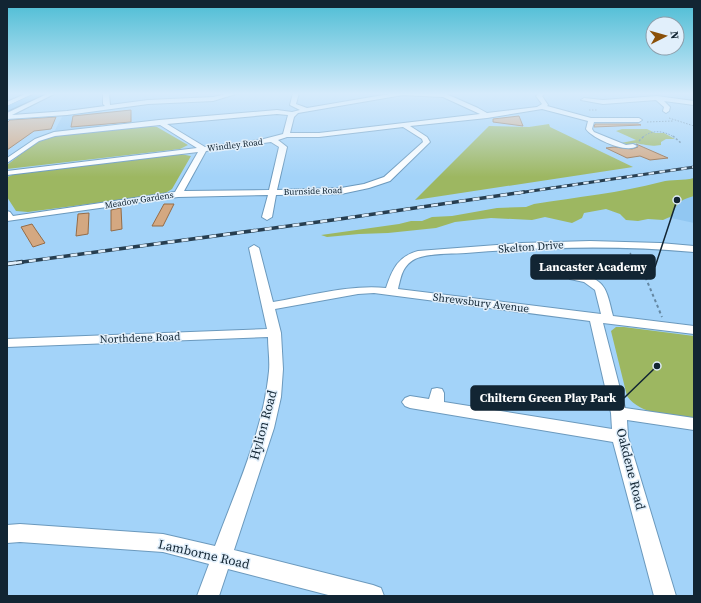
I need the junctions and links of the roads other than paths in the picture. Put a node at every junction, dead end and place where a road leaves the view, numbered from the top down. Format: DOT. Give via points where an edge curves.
graph roads {
  1 [pos="170,121"];
  2 [pos="291,121"];
  3 [pos="436,121"];
  4 [pos="590,121"];
  5 [pos="159,122"];
  6 [pos="404,125"];
  7 [pos="286,134"];
  8 [pos="272,140"];
  9 [pos="633,146"];
  10 [pos="204,149"];
  11 [pos="7,161"];
  12 [pos="7,173"];
  13 [pos="273,192"];
  14 [pos="178,194"];
  15 [pos="267,216"];
  16 [pos="8,218"];
  17 [pos="254,248"];
  18 [pos="694,249"];
  19 [pos="574,277"];
  20 [pos="391,292"];
  21 [pos="268,307"];
  22 [pos="601,318"];
  23 [pos="694,330"];
  24 [pos="274,333"];
  25 [pos="7,343"];
  26 [pos="410,402"];
  27 [pos="618,413"];
  28 [pos="694,424"];
  29 [pos="620,437"];
  30 [pos="7,534"];
  31 [pos="221,556"];
  32 [pos="208,596"];
  33 [pos="373,596"];
  34 [pos="665,596"];
  1 -- 5 [label="street"];
  2 -- 7 [label="street"];
  3 -- 6 [label="street, Windley Road"];
  4 -- 9 [label="street" via="589,129 592,133 625,147"];
  5 -- 10 [label="street"];
  5 -- 11 [label="street" via="44,136"];
  6 -- 7 [label="street, Windley Road" via="320,135"];
  6 -- 13 [label="street, Burnside Road" via="425,138 427,142 387,179 341,191"];
  7 -- 8 [label="street, Windley Road"];
  8 -- 10 [label="street, Windley Road"];
  8 -- 13 [label="street" via="283,147"];
  10 -- 12 [label="street, Windley Road"];
  10 -- 14 [label="street, Meadow Gardens"];
  13 -- 14 [label="street, Burnside Road"];
  13 -- 15 [label="street"];
  14 -- 16 [label="street, Meadow Gardens"];
  17 -- 21 [label="street, Hylion Road"];
  18 -- 20 [label="street, Skelton Drive" via="623,244 574,244 418,254 401,263"];
  19 -- 22 [label="street, Oakdene Road" via="587,279 600,289"];
  20 -- 21 [label="street, Shrewsbury Avenue" via="358,291"];
  20 -- 22 [label="street, Shrewsbury Avenue"];
  21 -- 24 [label="street, Hylion Road"];
  22 -- 23 [label="street, Shrewsbury Avenue"];
  22 -- 27 [label="street, Oakdene Road"];
  24 -- 25 [label="street, Northdene Road"];
  24 -- 31 [label="street, Hylion Road" via="276,369 266,428"];
  26 -- 29 [label="street" via="436,399"];
  27 -- 28 [label="street"];
  27 -- 29 [label="street, Oakdene Road"];
  29 -- 34 [label="street, Oakdene Road"];
  30 -- 31 [label="street, Lamborne Road" via="163,543"];
  31 -- 32 [label="street, Hylion Road"];
  31 -- 33 [label="street, Lamborne Road"];
}
